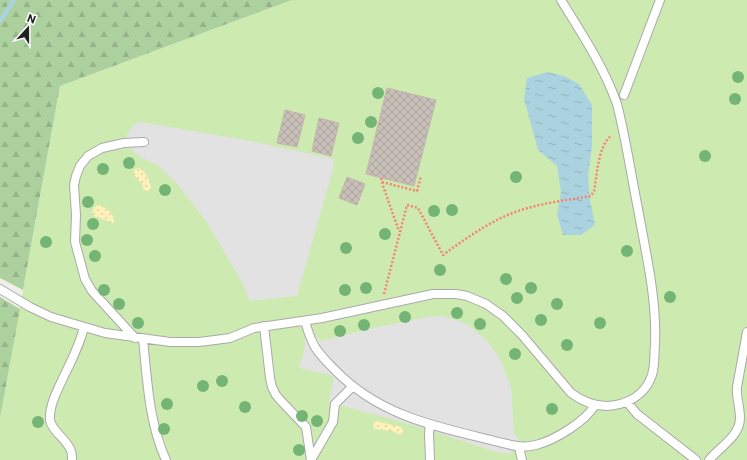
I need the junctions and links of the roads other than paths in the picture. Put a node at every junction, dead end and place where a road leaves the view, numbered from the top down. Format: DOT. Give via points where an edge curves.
graph roads {
  1 [pos="561,0"];
  2 [pos="660,0"];
  3 [pos="624,95"];
  4 [pos="144,142"];
  5 [pos="0,289"];
  6 [pos="305,321"];
  7 [pos="264,326"];
  8 [pos="84,327"];
  9 [pos="747,332"];
  10 [pos="139,338"];
  11 [pos="352,387"];
  12 [pos="627,402"];
  13 [pos="595,405"];
  14 [pos="430,424"];
  15 [pos="520,447"];
  16 [pos="72,460"];
  17 [pos="166,460"];
  18 [pos="311,460"];
  19 [pos="430,460"];
  20 [pos="522,460"];
  21 [pos="696,460"];
  22 [pos="709,460"];
  1 -- 12 [label="lane" via="604,72 617,104 652,289 656,323 652,374 643,391"];
  2 -- 3 [label="lane"];
  4 -- 10 [label="lane" via="102,148 88,156 80,166 74,185 75,242 85,279 92,291"];
  5 -- 8 [label="lane" via="51,317"];
  6 -- 7 [label="lane"];
  6 -- 11 [label="lane" via="314,347"];
  6 -- 13 [label="lane" via="433,294 467,296 486,304 512,324 571,393"];
  7 -- 10 [label="lane" via="230,338 200,342"];
  7 -- 18 [label="lane" via="272,387 276,395 306,427"];
  8 -- 10 [label="lane"];
  8 -- 16 [label="lane" via="81,340 50,412 50,422 68,444"];
  9 -- 22 [label="lane" via="736,394 740,425"];
  10 -- 17 [label="lane" via="160,447"];
  11 -- 14 [label="lane" via="388,409"];
  11 -- 18 [label="lane" via="335,404 332,422"];
  12 -- 13 [label="lane" via="613,406"];
  12 -- 21 [label="lane" via="637,414"];
  13 -- 15 [label="lane" via="587,416 556,437 536,445"];
  14 -- 15 [label="lane"];
  14 -- 19 [label="lane"];
  15 -- 20 [label="lane"];
}
